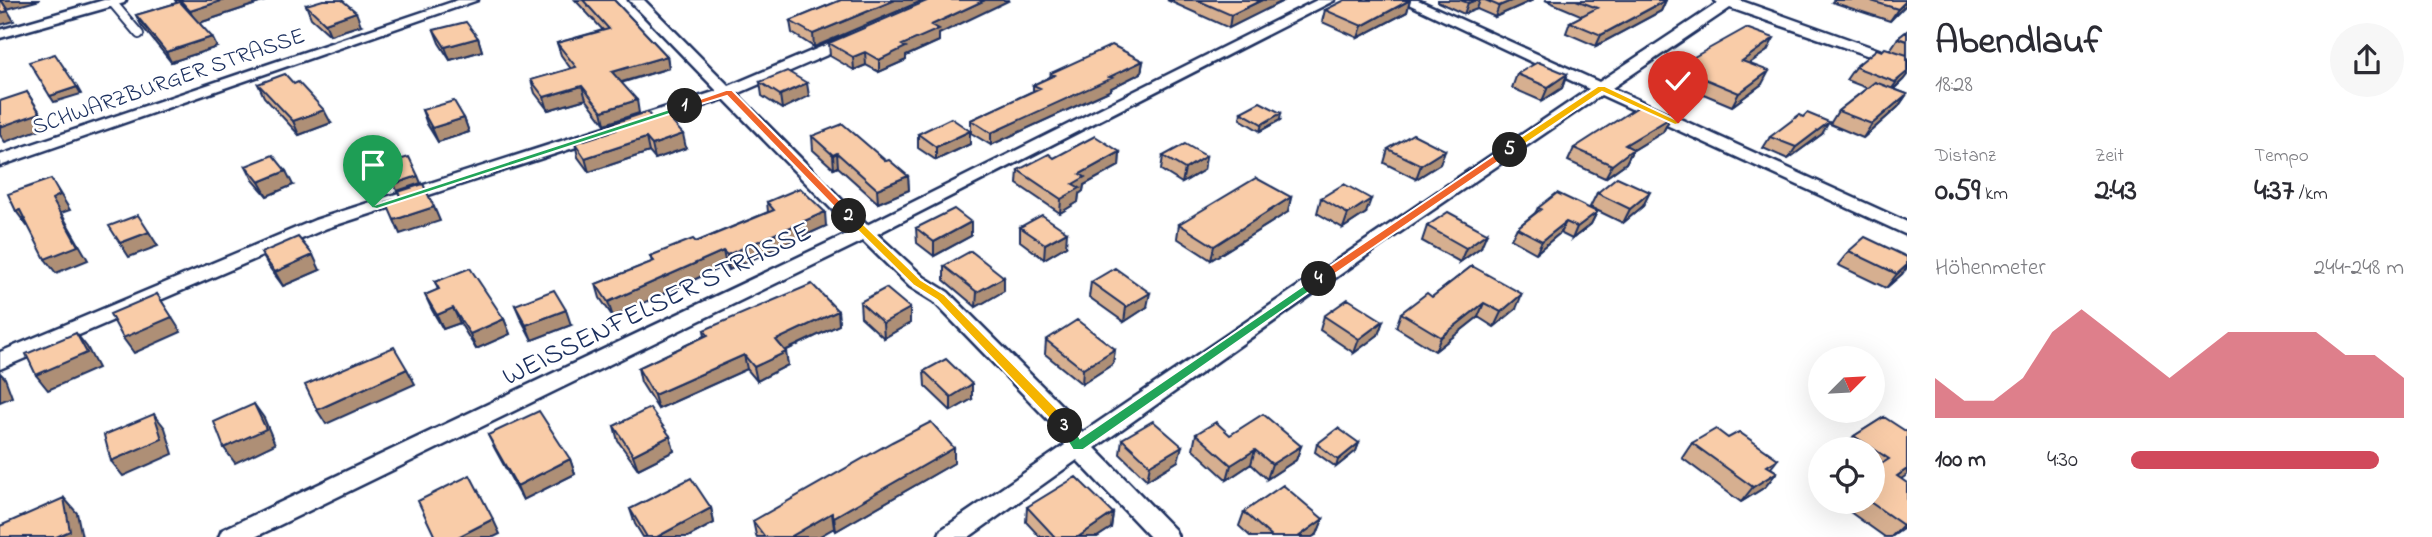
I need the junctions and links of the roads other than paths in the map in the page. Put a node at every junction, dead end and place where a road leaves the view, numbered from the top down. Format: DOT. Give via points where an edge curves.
graph roads {
  1 [pos="471,0"];
  2 [pos="636,0"];
  3 [pos="1328,0"];
  4 [pos="1408,0"];
  5 [pos="115,1"];
  6 [pos="1727,1"];
  7 [pos="867,33"];
  8 [pos="0,34"];
  9 [pos="139,34"];
  10 [pos="1907,65"];
  11 [pos="1601,88"];
  12 [pos="729,92"];
  13 [pos="0,161"];
  14 [pos="1907,229"];
  15 [pos="865,233"];
  16 [pos="0,361"];
  17 [pos="1078,446"];
  18 [pos="231,537"];
  19 [pos="950,537"];
  20 [pos="1166,537"];
  1 -- 13 [label="street, SCHWARZBURGER STRASSE"];
  2 -- 12 [label="street"];
  3 -- 15 [label="street, WEISSENFELSER STRASSE"];
  4 -- 11 [label="street"];
  5 -- 8 [label="street"];
  5 -- 9 [label="lane"];
  6 -- 10 [label="street"];
  6 -- 11 [label="street"];
  7 -- 12 [label="street"];
  11 -- 14 [label="street"];
  11 -- 17 [label="street"];
  12 -- 15 [label="street"];
  12 -- 16 [label="street" via="321,224"];
  15 -- 17 [label="street" via="917,282 941,297 1060,418"];
  15 -- 18 [label="street, WEISSENFELSER STRASSE"];
  17 -- 19 [label="street"];
  17 -- 20 [label="street"];
}
